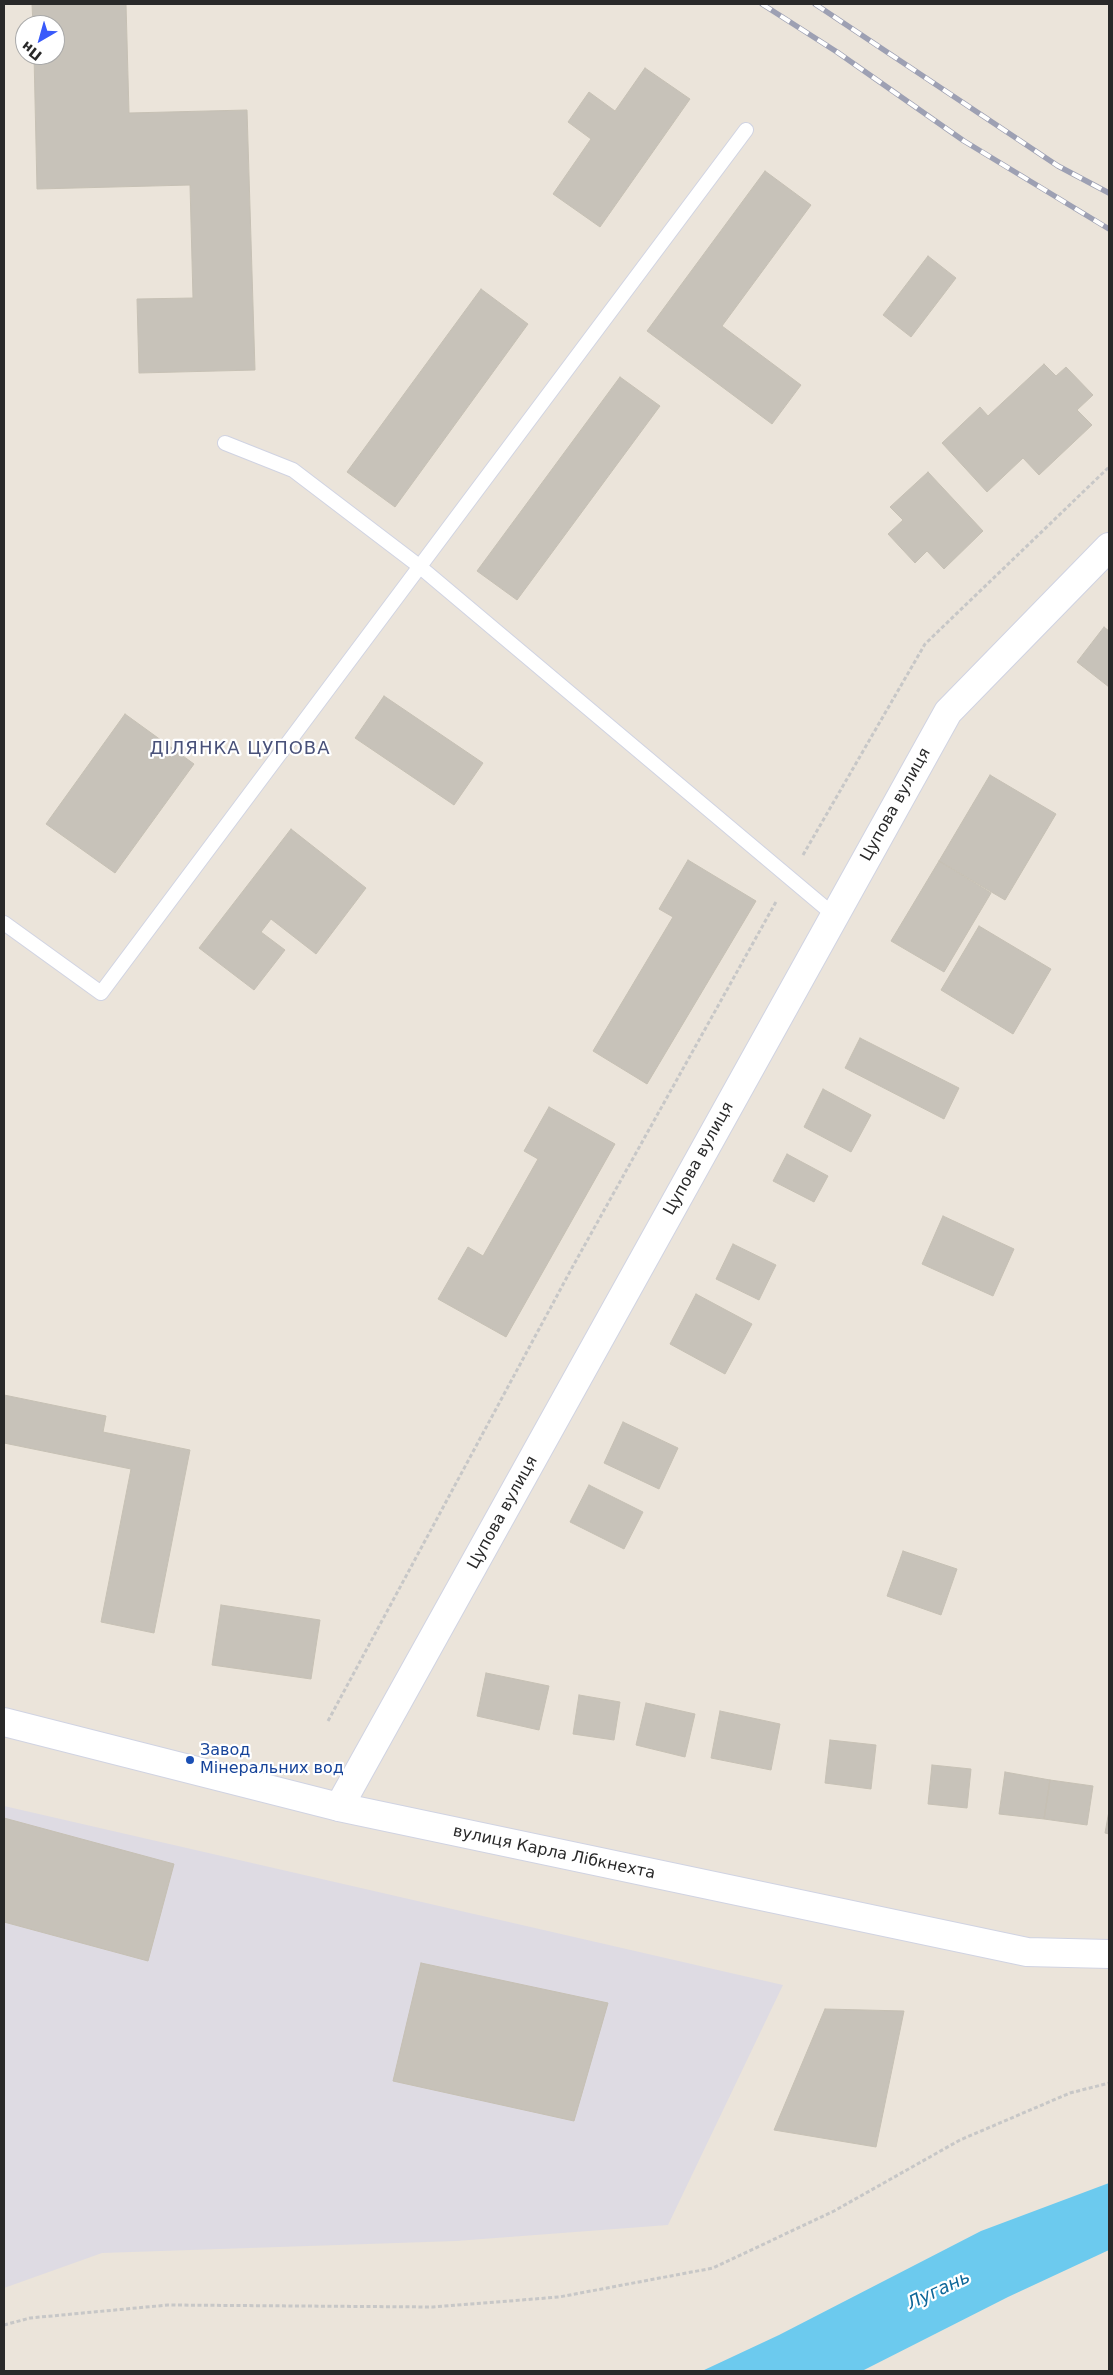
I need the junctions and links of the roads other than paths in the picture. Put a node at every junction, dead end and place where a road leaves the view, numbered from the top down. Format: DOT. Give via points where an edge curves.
graph roads {
  1 [pos="746,130"];
  2 [pos="225,443"];
  3 [pos="1109,547"];
  4 [pos="419,566"];
  5 [pos="835,916"];
  6 [pos="4,923"];
  7 [pos="4,1722"];
  8 [pos="339,1808"];
  9 [pos="1109,1954"];
  1 -- 4 [label="lane"];
  2 -- 4 [label="lane" via="294,470"];
  3 -- 5 [label="street, Цупова вулиця" via="948,712"];
  4 -- 5 [label="lane"];
  4 -- 6 [label="lane" via="101,993"];
  5 -- 8 [label="street, Цупова вулиця"];
  7 -- 8 [label="street, вулиця Карла Лібкнехта"];
  8 -- 9 [label="street, вулиця Карла Лібкнехта" via="1027,1952"];
}
